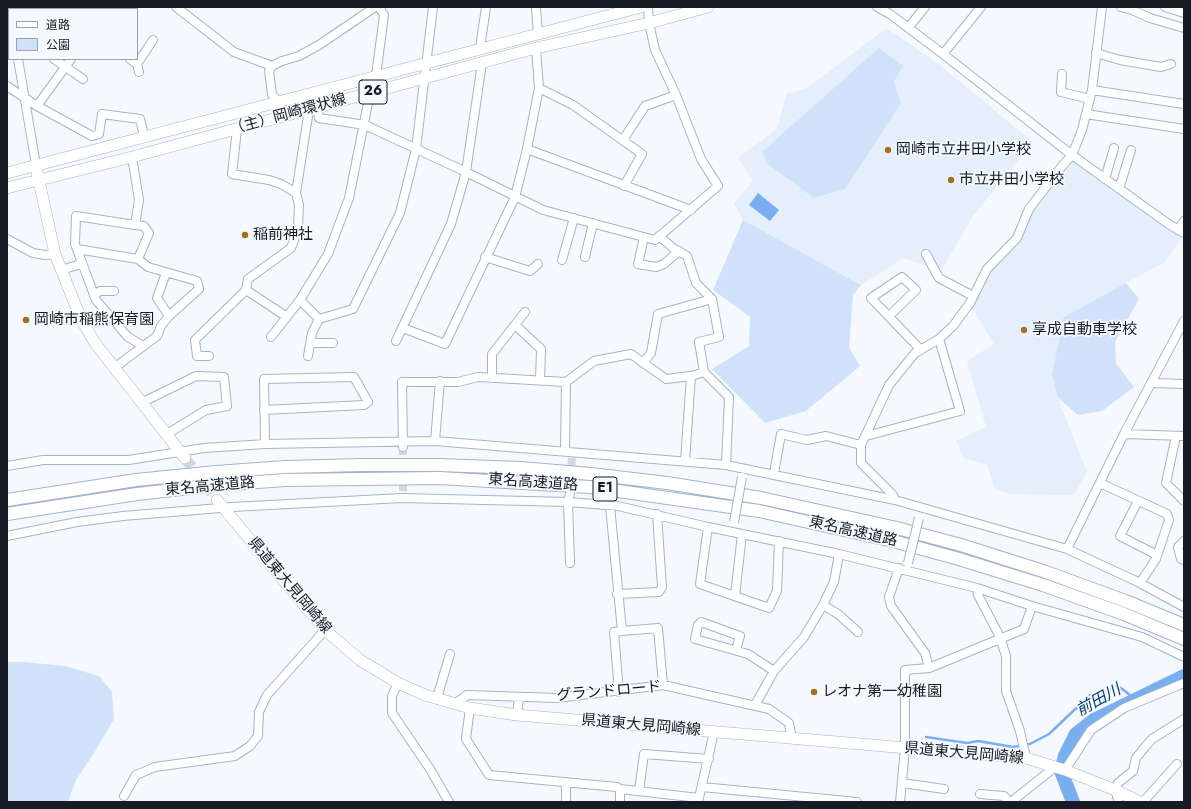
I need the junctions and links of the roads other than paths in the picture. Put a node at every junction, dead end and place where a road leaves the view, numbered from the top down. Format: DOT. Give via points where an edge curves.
graph roads {
  1 [pos="176,7"];
  2 [pos="375,7"];
  3 [pos="379,7"];
  4 [pos="433,7"];
  5 [pos="486,7"];
  6 [pos="536,7"];
  7 [pos="641,7"];
  8 [pos="648,7"];
  9 [pos="708,7"];
  10 [pos="877,7"];
  11 [pos="924,7"];
  12 [pos="982,7"];
  13 [pos="1102,7"];
  14 [pos="1121,7"];
  15 [pos="1165,7"];
  16 [pos="1184,13"];
  17 [pos="649,23"];
  18 [pos="908,28"];
  19 [pos="1184,28"];
  20 [pos="538,34"];
  21 [pos="153,40"];
  22 [pos="480,48"];
  23 [pos="536,48"];
  24 [pos="1096,53"];
  25 [pos="943,54"];
  26 [pos="18,60"];
  27 [pos="56,60"];
  28 [pos="70,60"];
  29 [pos="131,60"];
  30 [pos="482,62"];
  31 [pos="427,63"];
  32 [pos="1171,64"];
  33 [pos="272,66"];
  34 [pos="66,67"];
  35 [pos="1062,74"];
  36 [pos="376,76"];
  37 [pos="426,78"];
  38 [pos="83,79"];
  39 [pos="7,86"];
  40 [pos="539,88"];
  41 [pos="1092,90"];
  42 [pos="370,93"];
  43 [pos="676,95"];
  44 [pos="24,96"];
  45 [pos="1090,99"];
  46 [pos="278,102"];
  47 [pos="1184,104"];
  48 [pos="37,106"];
  49 [pos="313,108"];
  50 [pos="1086,114"];
  51 [pos="364,125"];
  52 [pos="237,129"];
  53 [pos="1184,129"];
  54 [pos="144,136"];
  55 [pos="623,140"];
  56 [pos="1114,148"];
  57 [pos="416,149"];
  58 [pos="527,149"];
  59 [pos="1131,150"];
  60 [pos="1072,156"];
  61 [pos="132,157"];
  62 [pos="36,165"];
  63 [pos="466,172"];
  64 [pos="7,173"];
  65 [pos="1105,179"];
  66 [pos="38,180"];
  67 [pos="624,186"];
  68 [pos="7,188"];
  69 [pos="1119,189"];
  70 [pos="296,193"];
  71 [pos="515,197"];
  72 [pos="691,210"];
  73 [pos="574,218"];
  74 [pos="1184,221"];
  75 [pos="593,223"];
  76 [pos="135,225"];
  77 [pos="1181,232"];
  78 [pos="660,236"];
  79 [pos="644,237"];
  80 [pos="7,239"];
  81 [pos="77,250"];
  82 [pos="679,251"];
  83 [pos="55,254"];
  84 [pos="926,254"];
  85 [pos="485,257"];
  86 [pos="585,257"];
  87 [pos="138,258"];
  88 [pos="562,260"];
  89 [pos="82,264"];
  90 [pos="538,264"];
  91 [pos="61,270"];
  92 [pos="166,273"];
  93 [pos="246,290"];
  94 [pos="114,291"];
  95 [pos="94,295"];
  96 [pos="973,296"];
  97 [pos="712,299"];
  98 [pos="300,300"];
  99 [pos="525,312"];
  100 [pos="169,316"];
  101 [pos="889,316"];
  102 [pos="287,317"];
  103 [pos="319,319"];
  104 [pos="1184,321"];
  105 [pos="515,324"];
  106 [pos="403,328"];
  107 [pos="271,338"];
  108 [pos="939,339"];
  109 [pos="396,340"];
  110 [pos="311,343"];
  111 [pos="333,343"];
  112 [pos="144,346"];
  113 [pos="921,350"];
  114 [pos="209,356"];
  115 [pos="308,356"];
  116 [pos="643,363"];
  117 [pos="114,368"];
  118 [pos="704,372"];
  119 [pos="691,376"];
  120 [pos="492,378"];
  121 [pos="540,380"];
  122 [pos="440,382"];
  123 [pos="566,382"];
  124 [pos="1153,383"];
  125 [pos="1184,384"];
  126 [pos="141,403"];
  127 [pos="264,410"];
  128 [pos="167,434"];
  129 [pos="1124,434"];
  130 [pos="866,436"];
  131 [pos="1180,436"];
  132 [pos="435,441"];
  133 [pos="265,444"];
  134 [pos="403,444"];
  135 [pos="861,446"];
  136 [pos="565,451"];
  137 [pos="183,455"];
  138 [pos="685,462"];
  139 [pos="726,465"];
  140 [pos="7,466"];
  141 [pos="745,468"];
  142 [pos="774,473"];
  143 [pos="1100,483"];
  144 [pos="569,498"];
  145 [pos="7,500"];
  146 [pos="895,500"];
  147 [pos="1138,501"];
  148 [pos="1184,501"];
  149 [pos="220,504"];
  150 [pos="610,506"];
  151 [pos="921,506"];
  152 [pos="7,514"];
  153 [pos="657,514"];
  154 [pos="708,527"];
  155 [pos="733,531"];
  156 [pos="742,534"];
  157 [pos="7,536"];
  158 [pos="779,541"];
  159 [pos="1184,541"];
  160 [pos="1067,550"];
  161 [pos="839,554"];
  162 [pos="1157,555"];
  163 [pos="1184,560"];
  164 [pos="570,563"];
  165 [pos="904,567"];
  166 [pos="1140,583"];
  167 [pos="977,588"];
  168 [pos="617,594"];
  169 [pos="735,596"];
  170 [pos="823,605"];
  171 [pos="1032,606"];
  172 [pos="1184,607"];
  173 [pos="1184,625"];
  174 [pos="324,630"];
  175 [pos="622,631"];
  176 [pos="858,632"];
  177 [pos="1000,637"];
  178 [pos="1184,639"];
  179 [pos="736,650"];
  180 [pos="450,654"];
  181 [pos="1184,657"];
  182 [pos="929,668"];
  183 [pos="774,671"];
  184 [pos="398,683"];
  185 [pos="1184,683"];
  186 [pos="663,686"];
  187 [pos="619,692"];
  188 [pos="519,697"];
  189 [pos="437,698"];
  190 [pos="456,703"];
  191 [pos="755,705"];
  192 [pos="470,708"];
  193 [pos="517,715"];
  194 [pos="1184,718"];
  195 [pos="714,732"];
  196 [pos="792,740"];
  197 [pos="905,749"];
  198 [pos="1026,758"];
  199 [pos="709,759"];
  200 [pos="1177,764"];
  201 [pos="1060,769"];
  202 [pos="566,782"];
  203 [pos="902,783"];
  204 [pos="702,787"];
  205 [pos="620,789"];
  206 [pos="944,789"];
  207 [pos="1115,790"];
  208 [pos="639,791"];
  209 [pos="980,794"];
  210 [pos="124,796"];
  211 [pos="698,800"];
  212 [pos="843,801"];
  213 [pos="449,802"];
  214 [pos="566,802"];
  215 [pos="620,802"];
  216 [pos="857,802"];
  217 [pos="900,802"];
  218 [pos="1010,802"];
  219 [pos="1119,802"];
  220 [pos="1142,802"];
  1 -- 33 [label="street" via="234,52"];
  2 -- 33 [label="street" via="317,46"];
  3 -- 36 [label="street" via="384,14"];
  4 -- 31 [label="street"];
  5 -- 22 [label="street"];
  6 -- 20 [label="street"];
  7 -- 20 [label="main road, （主）岡崎環状線 / 26"];
  8 -- 17 [label="street"];
  9 -- 17 [label="main road, （主）岡崎環状線 / 26"];
  10 -- 18 [label="street"];
  11 -- 18 [label="street"];
  12 -- 25 [label="street"];
  13 -- 24 [label="street"];
  14 -- 19 [label="street"];
  15 -- 16 [label="street"];
  17 -- 23 [label="main road, （主）岡崎環状線 / 26"];
  17 -- 43 [label="street" via="655,50"];
  18 -- 25 [label="street"];
  20 -- 22 [label="main road, （主）岡崎環状線 / 26"];
  21 -- 29 [label="street" via="138,68"];
  22 -- 31 [label="main road, （主）岡崎環状線 / 26"];
  23 -- 30 [label="main road, （主）岡崎環状線 / 26"];
  23 -- 40 [label="street"];
  24 -- 32 [label="street" via="1161,67"];
  24 -- 41 [label="street"];
  25 -- 60 [label="street"];
  26 -- 44 [label="street"];
  27 -- 34 [label="street"];
  28 -- 34 [label="street"];
  30 -- 37 [label="main road, （主）岡崎環状線 / 26"];
  30 -- 63 [label="street"];
  31 -- 36 [label="main road, （主）岡崎環状線 / 26"];
  31 -- 37 [label="street"];
  33 -- 46 [label="street" via="269,71 272,94"];
  34 -- 38 [label="street"];
  34 -- 48 [label="street"];
  35 -- 45 [label="street" via="1061,92"];
  36 -- 46 [label="main road, （主）岡崎環状線 / 26"];
  37 -- 42 [label="main road, （主）岡崎環状線 / 26"];
  37 -- 57 [label="street"];
  39 -- 44 [label="street"];
  40 -- 55 [label="street" via="573,105"];
  40 -- 58 [label="street"];
  41 -- 45 [label="street"];
  41 -- 47 [label="street"];
  42 -- 49 [label="main road, （主）岡崎環状線 / 26"];
  42 -- 51 [label="street"];
  43 -- 55 [label="street" via="645,106"];
  43 -- 72 [label="street" via="701,159 718,186"];
  44 -- 48 [label="street"];
  44 -- 62 [label="street"];
  45 -- 50 [label="street"];
  46 -- 54 [label="main road, （主）岡崎環状線 / 26"];
  48 -- 54 [label="street" via="92,136 99,134 102,114 140,119"];
  49 -- 51 [label="street" via="319,118"];
  49 -- 52 [label="main road, （主）岡崎環状線 / 26"];
  49 -- 70 [label="street"];
  50 -- 53 [label="street"];
  50 -- 60 [label="street" via="1081,136"];
  51 -- 57 [label="street"];
  51 -- 98 [label="street" via="349,198 328,254"];
  52 -- 61 [label="main road, （主）岡崎環状線 / 26"];
  52 -- 70 [label="street" via="232,174 269,180"];
  54 -- 62 [label="main road, （主）岡崎環状線 / 26"];
  55 -- 67 [label="street" via="642,154"];
  56 -- 65 [label="street"];
  57 -- 63 [label="street"];
  57 -- 103 [label="street" via="400,213 353,309"];
  58 -- 67 [label="street"];
  58 -- 71 [label="street"];
  59 -- 69 [label="street"];
  60 -- 65 [label="street"];
  60 -- 96 [label="street" via="1030,209 1017,238 987,269"];
  61 -- 66 [label="main road, （主）岡崎環状線 / 26"];
  61 -- 76 [label="street" via="139,200"];
  62 -- 64 [label="main road, （主）岡崎環状線 / 26"];
  62 -- 66 [label="main road"];
  63 -- 71 [label="street"];
  63 -- 106 [label="street" via="450,224"];
  65 -- 69 [label="street"];
  66 -- 68 [label="main road, （主）岡崎環状線 / 26"];
  66 -- 83 [label="main road"];
  67 -- 72 [label="street"];
  69 -- 77 [label="street"];
  70 -- 93 [label="street" via="298,228 291,248 248,279"];
  71 -- 73 [label="street" via="543,210"];
  71 -- 85 [label="street"];
  72 -- 78 [label="street"];
  73 -- 75 [label="street"];
  73 -- 88 [label="street"];
  74 -- 77 [label="street"];
  75 -- 79 [label="street"];
  75 -- 86 [label="street"];
  76 -- 81 [label="street" via="76,216"];
  76 -- 87 [label="street" via="144,226 149,233"];
  78 -- 79 [label="street" via="655,240"];
  78 -- 82 [label="street"];
  79 -- 82 [label="street" via="638,264 656,267 664,264"];
  80 -- 83 [label="street" via="33,253 45,256"];
  81 -- 87 [label="street"];
  81 -- 89 [label="street"];
  82 -- 97 [label="street" via="687,256 696,283"];
  83 -- 91 [label="main road"];
  84 -- 96 [label="street" via="939,278"];
  85 -- 90 [label="street" via="530,271"];
  85 -- 106 [label="street" via="445,344"];
  87 -- 92 [label="street" via="148,267"];
  89 -- 91 [label="street"];
  89 -- 95 [label="street"];
  91 -- 117 [label="main road" via="81,319"];
  92 -- 100 [label="street" via="157,298"];
  92 -- 100 [label="street" via="197,281 198,289"];
  93 -- 102 [label="street"];
  93 -- 114 [label="street" via="195,340 197,356"];
  94 -- 95 [label="street" via="100,291"];
  95 -- 112 [label="street" via="128,337"];
  96 -- 108 [label="street" via="953,326"];
  97 -- 116 [label="street" via="658,314 651,353"];
  97 -- 118 [label="street" via="719,337 699,342"];
  98 -- 102 [label="street"];
  98 -- 103 [label="street"];
  99 -- 105 [label="street"];
  100 -- 112 [label="street" via="157,336"];
  101 -- 101 [label="street" via="871,298 902,277 916,290"];
  101 -- 113 [label="street"];
  102 -- 107 [label="street"];
  103 -- 110 [label="street" via="312,333"];
  104 -- 124 [label="street"];
  105 -- 120 [label="street" via="492,354"];
  105 -- 121 [label="street" via="541,349"];
  106 -- 109 [label="street"];
  108 -- 113 [label="street"];
  108 -- 130 [label="street" via="960,411"];
  110 -- 111 [label="street"];
  110 -- 115 [label="street"];
  112 -- 117 [label="street"];
  113 -- 130 [label="street" via="915,353 889,385"];
  116 -- 119 [label="street" via="666,380"];
  116 -- 123 [label="street" via="631,354 594,361"];
  117 -- 126 [label="main road"];
  118 -- 119 [label="street"];
  118 -- 139 [label="street" via="729,397"];
  119 -- 138 [label="street"];
  120 -- 121 [label="street"];
  120 -- 122 [label="street" via="478,377 458,382"];
  121 -- 123 [label="street"];
  122 -- 132 [label="street"];
  122 -- 134 [label="street" via="402,382"];
  123 -- 136 [label="street"];
  124 -- 125 [label="street"];
  124 -- 129 [label="street"];
  126 -- 128 [label="main road"];
  126 -- 128 [label="street" via="196,376 224,377 227,406 206,410"];
  127 -- 127 [label="street" via="264,379 354,377 368,402 364,406"];
  127 -- 133 [label="street"];
  128 -- 137 [label="main road"];
  129 -- 131 [label="street"];
  129 -- 143 [label="street"];
  130 -- 135 [label="street"];
  131 -- 148 [label="street" via="1166,483"];
  132 -- 134 [label="street"];
  132 -- 136 [label="street"];
  133 -- 134 [label="street"];
  133 -- 137 [label="street" via="204,448"];
  135 -- 142 [label="street" via="826,436 807,440 781,434"];
  135 -- 146 [label="street" via="861,463"];
  136 -- 138 [label="street" via="573,455"];
  137 -- 140 [label="street" via="129,460 43,460"];
  138 -- 139 [label="street"];
  139 -- 141 [label="street"];
  141 -- 142 [label="street"];
  141 -- 155 [label="street, bridge"];
  142 -- 146 [label="street"];
  143 -- 147 [label="street"];
  143 -- 160 [label="street"];
  144 -- 149 [label="street" via="403,495"];
  144 -- 150 [label="street"];
  144 -- 164 [label="street"];
  145 -- 173 [label="highway, 東名高速道路 / E1" via="136,480 285,467 439,465 591,474 761,498 897,528 1046,572"];
  146 -- 151 [label="street"];
  147 -- 162 [label="street" via="1167,514 1169,520"];
  147 -- 162 [label="street" via="1120,536"];
  149 -- 157 [label="street" via="77,522"];
  149 -- 174 [label="main road, 県道東大見岡崎線"];
  150 -- 153 [label="street"];
  150 -- 168 [label="street"];
  151 -- 160 [label="street"];
  151 -- 165 [label="street, bridge"];
  152 -- 178 [label="highway, 東名高速道路 / E1" via="137,494 285,480 439,478 590,487 759,511 893,541 1043,585"];
  153 -- 154 [label="street"];
  153 -- 168 [label="street" via="662,587 659,592"];
  154 -- 155 [label="street"];
  154 -- 169 [label="street" via="700,584"];
  155 -- 156 [label="street"];
  156 -- 158 [label="street"];
  156 -- 169 [label="street"];
  158 -- 161 [label="street"];
  158 -- 169 [label="street" via="777,591 769,608"];
  159 -- 163 [label="street" via="1178,547"];
  160 -- 166 [label="street"];
  161 -- 165 [label="street"];
  161 -- 170 [label="street" via="834,582"];
  162 -- 166 [label="street"];
  165 -- 167 [label="street"];
  165 -- 182 [label="street" via="889,597 891,606 925,652"];
  166 -- 172 [label="street"];
  167 -- 171 [label="street"];
  167 -- 177 [label="street" via="978,596"];
  168 -- 175 [label="street"];
  170 -- 176 [label="street" via="838,614"];
  170 -- 183 [label="street" via="804,637"];
  171 -- 177 [label="street" via="1024,629"];
  171 -- 181 [label="street" via="1142,637"];
  174 -- 184 [label="main road, 県道東大見岡崎線" via="360,660"];
  174 -- 210 [label="street" via="267,695 259,712 258,736 250,746 235,756 155,767 136,775"];
  175 -- 186 [label="street" via="658,628"];
  175 -- 187 [label="street" via="614,632"];
  177 -- 182 [label="street"];
  177 -- 198 [label="street" via="1006,656 1006,691"];
  179 -- 179 [label="street" via="695,639 698,626 702,622 740,636"];
  179 -- 183 [label="street" via="748,654"];
  180 -- 189 [label="street"];
  182 -- 197 [label="street" via="905,670"];
  183 -- 191 [label="street"];
  184 -- 189 [label="main road, 県道東大見岡崎線"];
  184 -- 213 [label="street" via="392,696 392,713"];
  185 -- 201 [label="street" via="1124,708 1090,730"];
  186 -- 187 [label="street, グランドロード"];
  186 -- 191 [label="street, グランドロード"];
  187 -- 188 [label="street, グランドロード" via="557,698"];
  188 -- 190 [label="street, グランドロード" via="467,695"];
  188 -- 193 [label="street"];
  189 -- 190 [label="main road, 県道東大見岡崎線"];
  190 -- 192 [label="main road, 県道東大見岡崎線"];
  191 -- 196 [label="street, グランドロード" via="769,709 789,723"];
  192 -- 193 [label="main road, 県道東大見岡崎線"];
  192 -- 202 [label="street" via="466,739 489,775"];
  193 -- 195 [label="main road, 県道東大見岡崎線"];
  194 -- 207 [label="street" via="1152,739 1136,758 1133,771 1118,783"];
  195 -- 196 [label="main road, 県道東大見岡崎線"];
  195 -- 199 [label="street"];
  196 -- 197 [label="main road, 県道東大見岡崎線"];
  197 -- 198 [label="main road, 県道東大見岡崎線"];
  197 -- 203 [label="street"];
  198 -- 201 [label="main road, 県道東大見岡崎線"];
  199 -- 204 [label="street"];
  199 -- 208 [label="street" via="644,754"];
  200 -- 220 [label="street"];
  201 -- 207 [label="main road, 県道東大見岡崎線"];
  201 -- 218 [label="street"];
  202 -- 205 [label="street"];
  202 -- 214 [label="street"];
  203 -- 206 [label="street"];
  203 -- 217 [label="street"];
  204 -- 211 [label="street"];
  204 -- 212 [label="street"];
  205 -- 208 [label="street"];
  205 -- 215 [label="street"];
  207 -- 219 [label="street"];
  207 -- 220 [label="main road, 県道東大見岡崎線"];
  208 -- 211 [label="street"];
  209 -- 218 [label="street" via="1004,796"];
  212 -- 216 [label="street"];
}
